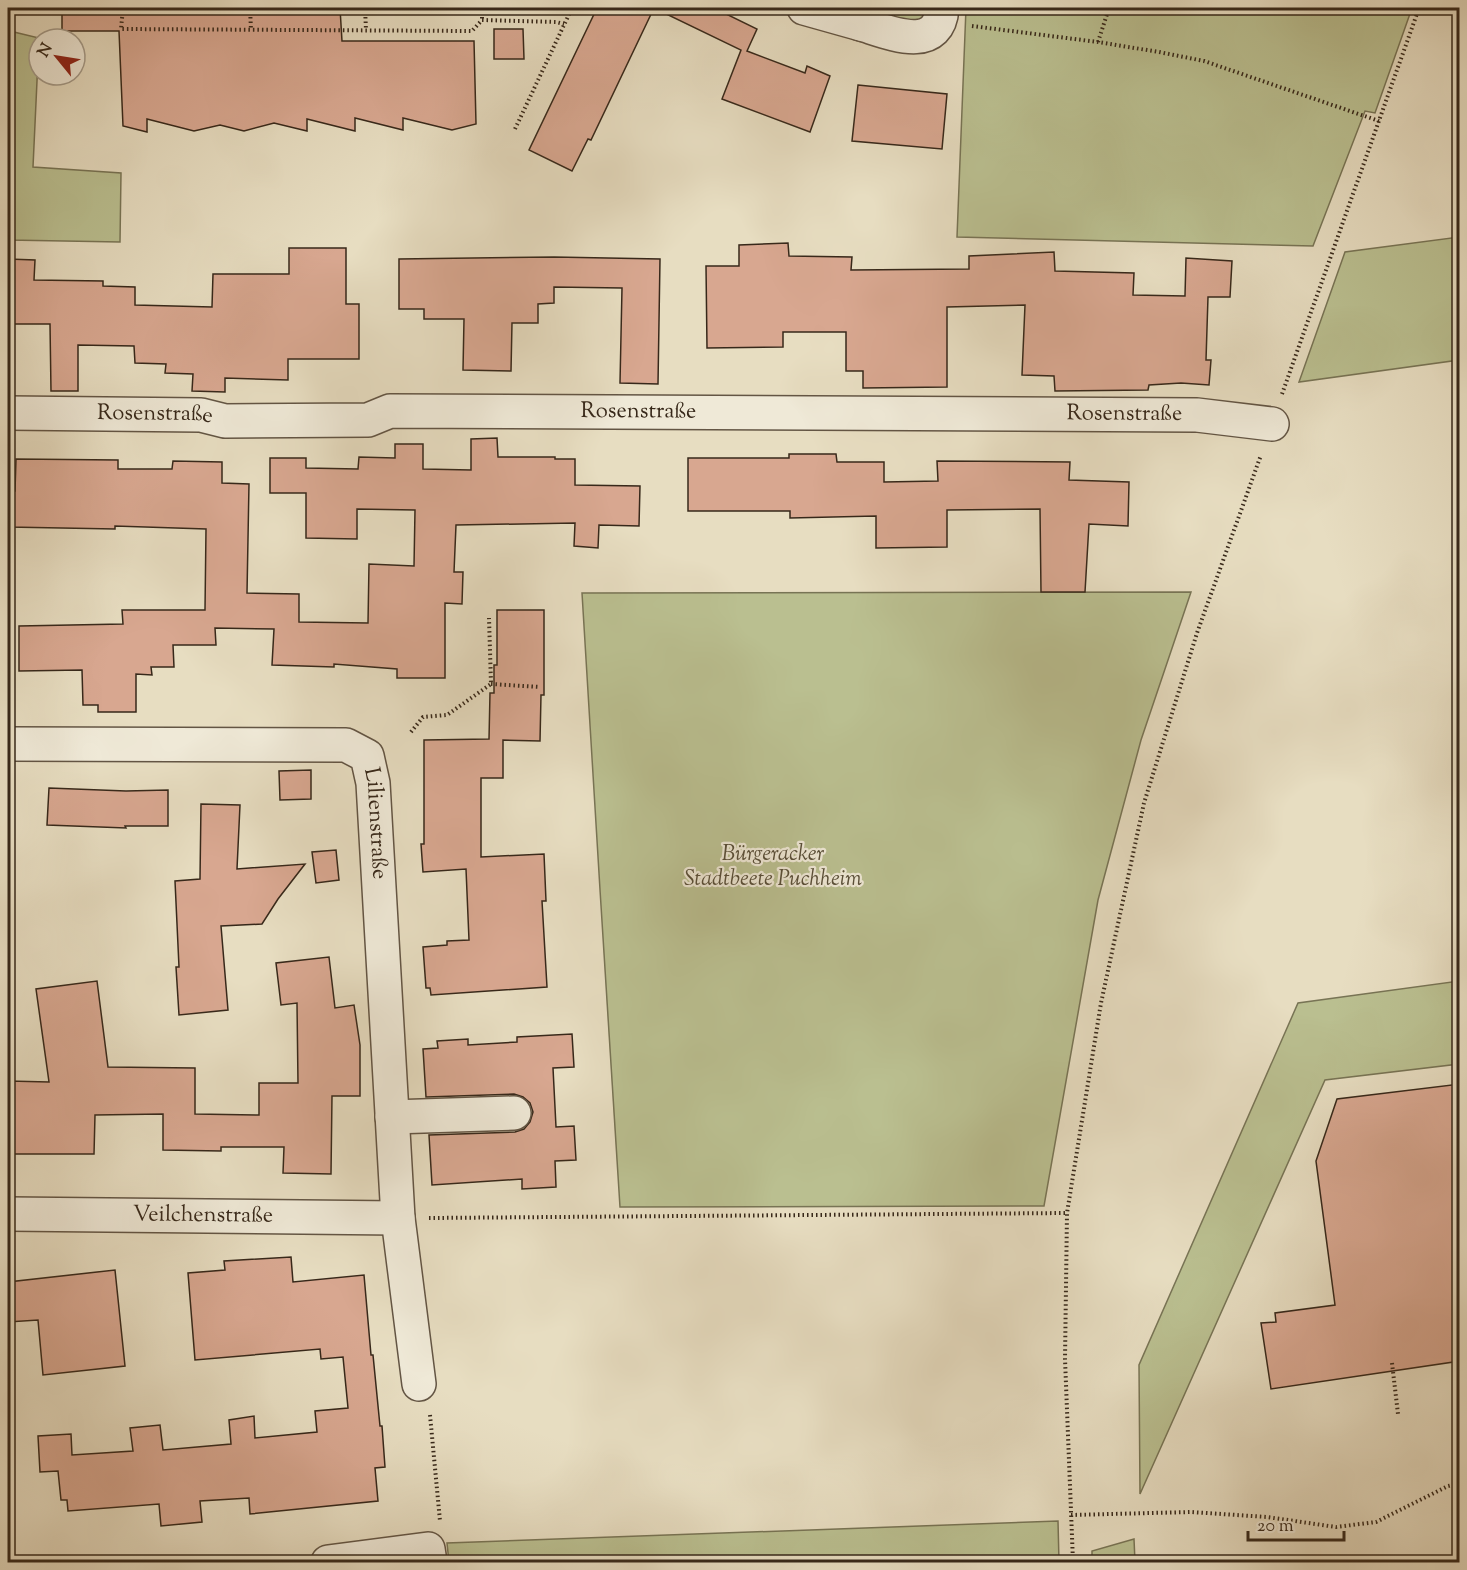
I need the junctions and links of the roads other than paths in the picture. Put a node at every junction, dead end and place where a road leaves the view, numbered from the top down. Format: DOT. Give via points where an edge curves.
graph roads {
  1 [pos="804,8"];
  2 [pos="940,14"];
  3 [pos="867,16"];
  4 [pos="8,413"];
  5 [pos="1272,424"];
  6 [pos="8,744"];
  7 [pos="514,1113"];
  8 [pos="392,1117"];
  9 [pos="8,1214"];
  10 [pos="398,1218"];
  11 [pos="418,1384"];
  12 [pos="429,1556"];
  13 [pos="328,1563"];
  1 -- 3 [label="street"];
  2 -- 3 [label="street" via="932,30 914,38 904,38"];
  4 -- 5 [label="street, Rosenstraße" via="201,415 225,421 368,420 390,411 1197,415"];
  6 -- 8 [label="street, Lilienstraße" via="346,745 367,756 373,783"];
  7 -- 8 [label="street"];
  8 -- 10 [label="street, Lilienstraße"];
  9 -- 10 [label="street, Veilchenstraße"];
  10 -- 11 [label="street, Lilienstraße"];
  12 -- 13 [label="street"];
}
